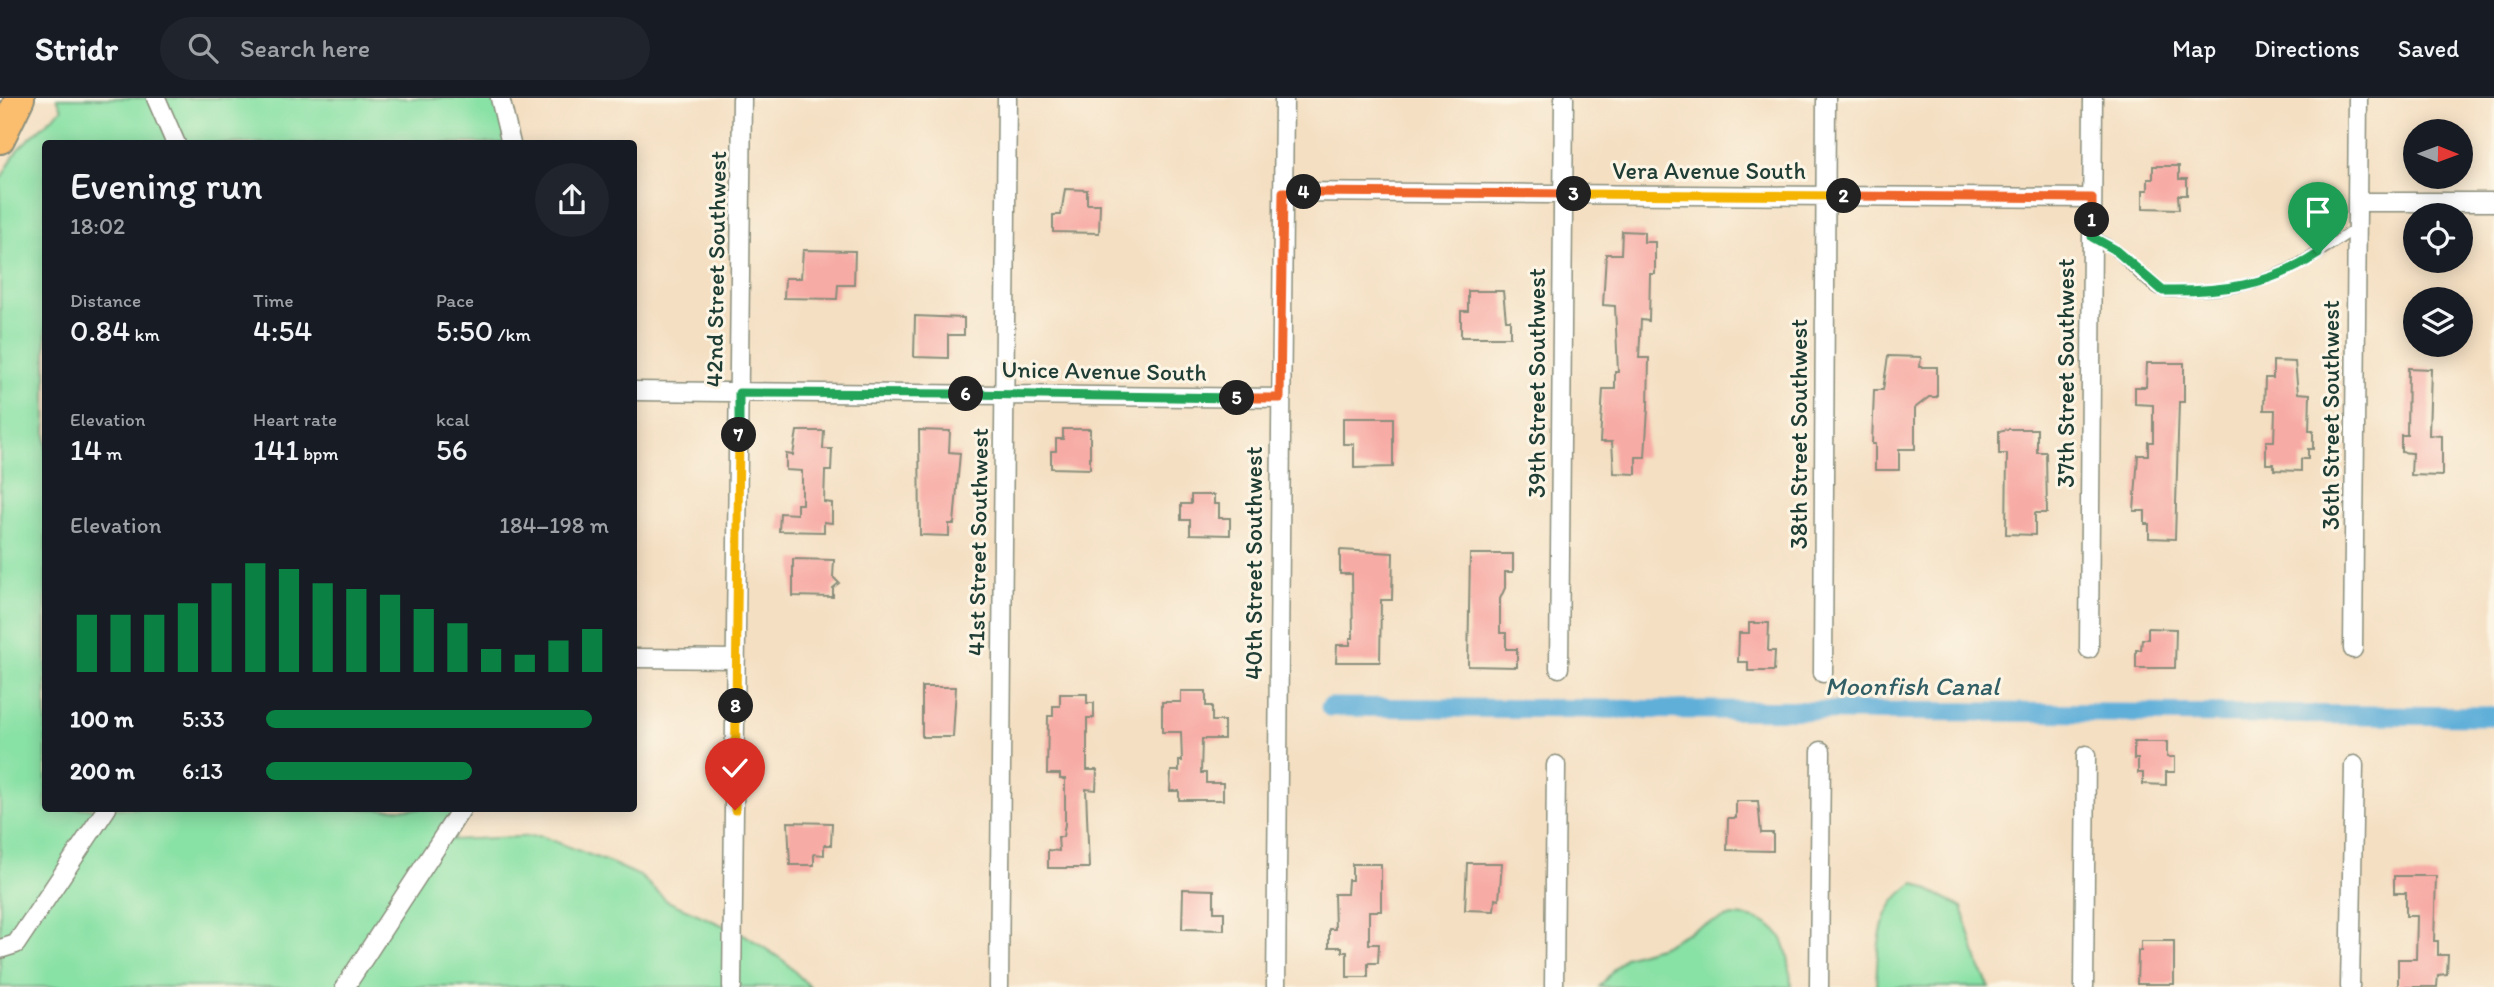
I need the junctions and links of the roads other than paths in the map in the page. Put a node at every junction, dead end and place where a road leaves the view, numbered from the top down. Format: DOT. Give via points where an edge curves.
graph roads {
  1 [pos="20,98"];
  2 [pos="156,98"];
  3 [pos="500,98"];
  4 [pos="742,98"];
  5 [pos="1007,98"];
  6 [pos="1284,98"];
  7 [pos="1564,98"];
  8 [pos="1826,98"];
  9 [pos="2093,98"];
  10 [pos="2358,98"];
  11 [pos="0,139"];
  12 [pos="174,140"];
  13 [pos="510,140"];
  14 [pos="1283,192"];
  15 [pos="1563,194"];
  16 [pos="1827,196"];
  17 [pos="2092,198"];
  18 [pos="2357,202"];
  19 [pos="2494,202"];
  20 [pos="2357,227"];
  21 [pos="2092,237"];
  22 [pos="637,391"];
  23 [pos="739,393"];
  24 [pos="1004,394"];
  25 [pos="1280,398"];
  26 [pos="2089,649"];
  27 [pos="2353,649"];
  28 [pos="637,657"];
  29 [pos="736,659"];
  30 [pos="1559,668"];
  31 [pos="1824,673"];
  32 [pos="1821,751"];
  33 [pos="2086,755"];
  34 [pos="1556,765"];
  35 [pos="2354,765"];
  36 [pos="104,812"];
  37 [pos="459,812"];
  38 [pos="0,949"];
  39 [pos="346,987"];
  40 [pos="732,987"];
  41 [pos="999,987"];
  42 [pos="1276,987"];
  43 [pos="1554,987"];
  44 [pos="1819,987"];
  45 [pos="2084,987"];
  46 [pos="2350,987"];
  1 -- 11 [label="highway"];
  2 -- 12 [label="street"];
  3 -- 13 [label="street"];
  4 -- 23 [label="street, 42nd Street Southwest"];
  5 -- 24 [label="street, 41st Street Southwest"];
  6 -- 14 [label="street, 40th Street Southwest"];
  7 -- 15 [label="street, 39th Street Southwest"];
  8 -- 16 [label="street, 38th Street Southwest"];
  9 -- 17 [label="street, 37th Street Southwest"];
  10 -- 18 [label="street, 36th Street Southwest"];
  14 -- 15 [label="street, Vera Avenue South"];
  14 -- 25 [label="street, 40th Street Southwest"];
  15 -- 16 [label="street, Vera Avenue South"];
  15 -- 30 [label="street, 39th Street Southwest"];
  16 -- 17 [label="street, Vera Avenue South"];
  16 -- 31 [label="street, 38th Street Southwest"];
  17 -- 21 [label="street, 37th Street Southwest"];
  18 -- 19 [label="street"];
  18 -- 20 [label="street, 36th Street Southwest"];
  20 -- 21 [label="lane" via="2298,267 2247,286 2202,292 2160,290 2114,249"];
  20 -- 27 [label="street, 36th Street Southwest"];
  21 -- 26 [label="street, 37th Street Southwest"];
  22 -- 23 [label="street, Unice Avenue South"];
  23 -- 24 [label="street, Unice Avenue South"];
  23 -- 29 [label="street, 42nd Street Southwest"];
  24 -- 25 [label="street, Unice Avenue South"];
  24 -- 41 [label="street, 41st Street Southwest"];
  25 -- 42 [label="street, 40th Street Southwest"];
  28 -- 29 [label="street"];
  29 -- 40 [label="street, 42nd Street Southwest"];
  32 -- 44 [label="street"];
  33 -- 45 [label="street"];
  34 -- 43 [label="street"];
  35 -- 46 [label="street"];
  36 -- 38 [label="street" via="16,944"];
  37 -- 39 [label="street"];
}
